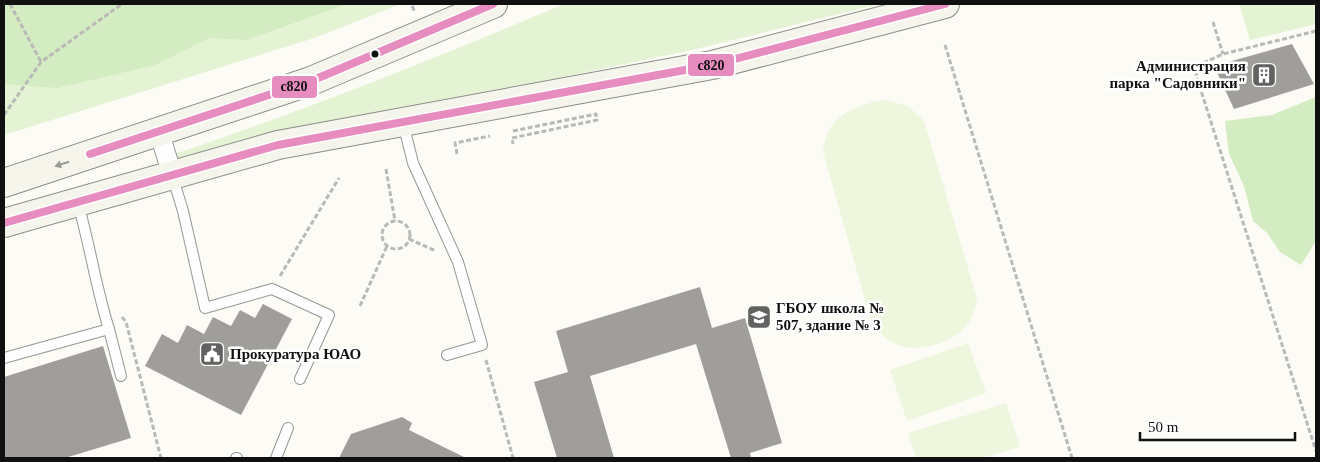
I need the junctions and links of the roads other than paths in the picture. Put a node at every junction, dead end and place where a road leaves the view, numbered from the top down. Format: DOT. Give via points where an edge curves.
graph roads {
  1 [pos="493,4"];
  2 [pos="945,4"];
  3 [pos="403,122"];
  4 [pos="159,132"];
  5 [pos="172,174"];
  6 [pos="4,183"];
  7 [pos="77,201"];
  8 [pos="4,224"];
  9 [pos="109,329"];
  10 [pos="447,355"];
  11 [pos="4,358"];
  12 [pos="121,376"];
  13 [pos="300,379"];
  14 [pos="288,428"];
  15 [pos="276,458"];
  1 -- 4 [label="main road" via="311,81"];
  2 -- 3 [label="main road" via="712,65"];
  3 -- 5 [label="main road" via="278,145"];
  3 -- 10 [label="lane" via="413,162 458,262 482,345"];
  4 -- 5 [label="street"];
  4 -- 6 [label="main road, one-way"];
  5 -- 7 [label="main road"];
  5 -- 13 [label="lane" via="205,308 272,289 329,315"];
  7 -- 8 [label="main road"];
  7 -- 9 [label="lane"];
  9 -- 11 [label="lane"];
  9 -- 12 [label="lane"];
  14 -- 15 [label="lane"];
}
